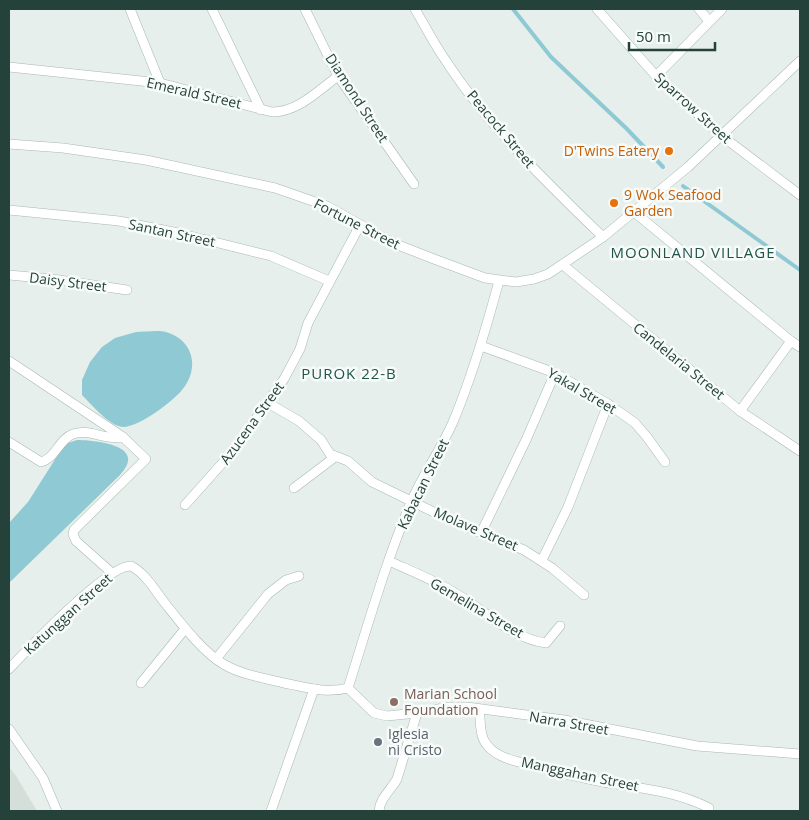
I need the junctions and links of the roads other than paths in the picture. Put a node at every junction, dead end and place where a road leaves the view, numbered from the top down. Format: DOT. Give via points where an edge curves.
graph roads {
  1 [pos="130,9"];
  2 [pos="212,9"];
  3 [pos="305,9"];
  4 [pos="415,9"];
  5 [pos="597,9"];
  6 [pos="699,9"];
  7 [pos="722,9"];
  8 [pos="709,21"];
  9 [pos="800,61"];
  10 [pos="9,67"];
  11 [pos="338,76"];
  12 [pos="656,76"];
  13 [pos="160,83"];
  14 [pos="260,110"];
  15 [pos="722,136"];
  16 [pos="9,144"];
  17 [pos="414,184"];
  18 [pos="798,190"];
  19 [pos="9,210"];
  20 [pos="634,212"];
  21 [pos="360,225"];
  22 [pos="603,237"];
  23 [pos="563,265"];
  24 [pos="9,275"];
  25 [pos="329,281"];
  26 [pos="499,281"];
  27 [pos="127,290"];
  28 [pos="791,341"];
  29 [pos="481,346"];
  30 [pos="800,347"];
  31 [pos="9,361"];
  32 [pos="555,373"];
  33 [pos="268,403"];
  34 [pos="608,404"];
  35 [pos="740,411"];
  36 [pos="123,436"];
  37 [pos="9,442"];
  38 [pos="800,451"];
  39 [pos="335,457"];
  40 [pos="665,462"];
  41 [pos="294,488"];
  42 [pos="412,500"];
  43 [pos="184,505"];
  44 [pos="480,533"];
  45 [pos="542,560"];
  46 [pos="389,561"];
  47 [pos="112,573"];
  48 [pos="299,576"];
  49 [pos="584,594"];
  50 [pos="560,626"];
  51 [pos="186,629"];
  52 [pos="216,659"];
  53 [pos="9,669"];
  54 [pos="141,683"];
  55 [pos="348,688"];
  56 [pos="314,689"];
  57 [pos="479,709"];
  58 [pos="417,713"];
  59 [pos="9,729"];
  60 [pos="800,754"];
  61 [pos="57,811"];
  62 [pos="271,811"];
  63 [pos="379,811"];
  64 [pos="707,811"];
  1 -- 13 [label="street"];
  2 -- 14 [label="street"];
  3 -- 11 [label="street, Diamond Street"];
  4 -- 22 [label="street, Peacock Street" via="446,62 487,115 542,179"];
  5 -- 12 [label="street, Sparrow Street"];
  6 -- 8 [label="street"];
  7 -- 8 [label="street"];
  8 -- 12 [label="street"];
  9 -- 15 [label="street, Fortune Street"];
  10 -- 13 [label="street, Emerald Street"];
  11 -- 14 [label="street, Emerald Street" via="292,109 282,112"];
  11 -- 17 [label="street, Diamond Street"];
  12 -- 15 [label="street, Sparrow Street"];
  13 -- 14 [label="street, Emerald Street"];
  15 -- 18 [label="street, Sparrow Street"];
  15 -- 20 [label="street, Fortune Street"];
  16 -- 21 [label="street, Fortune Street" via="146,160 275,188 327,206"];
  19 -- 25 [label="street, Santan Street" via="119,221 178,233 271,256"];
  20 -- 22 [label="street, Fortune Street"];
  20 -- 28 [label="street"];
  21 -- 25 [label="street, Azucena Street"];
  21 -- 26 [label="street, Fortune Street" via="393,243"];
  22 -- 23 [label="street, Fortune Street"];
  23 -- 26 [label="street, Fortune Street" via="534,279"];
  23 -- 35 [label="street, Candelaria Street"];
  24 -- 27 [label="street, Daisy Street"];
  25 -- 33 [label="street, Azucena Street" via="308,323 300,349"];
  26 -- 29 [label="street, Kabacan Street"];
  28 -- 30 [label="street"];
  28 -- 35 [label="street"];
  29 -- 32 [label="street, Yakal Street"];
  29 -- 42 [label="street, Kabacan Street" via="452,424"];
  31 -- 36 [label="street"];
  32 -- 34 [label="street, Yakal Street"];
  32 -- 44 [label="street"];
  33 -- 39 [label="street, Molave Street" via="299,420"];
  33 -- 43 [label="street, Azucena Street" via="234,450"];
  34 -- 40 [label="street, Yakal Street" via="635,423"];
  34 -- 45 [label="street" via="568,507"];
  35 -- 38 [label="street, Candelaria Street"];
  36 -- 37 [label="street" via="74,434 41,462"];
  36 -- 47 [label="street" via="146,459 76,527 73,534 76,541"];
  39 -- 41 [label="street"];
  39 -- 42 [label="street, Molave Street" via="348,460 372,482"];
  42 -- 44 [label="street, Molave Street"];
  42 -- 46 [label="street, Kabacan Street"];
  44 -- 45 [label="street, Molave Street"];
  45 -- 49 [label="street, Molave Street"];
  46 -- 50 [label="street, Gemelina Street" via="456,593 513,632 546,643"];
  46 -- 55 [label="street, Kabacan Street"];
  47 -- 51 [label="street, Katunggan Street" via="121,567 131,566"];
  47 -- 53 [label="street, Katunggan Street" via="72,606"];
  48 -- 52 [label="street" via="286,580 268,594"];
  51 -- 52 [label="street"];
  51 -- 54 [label="street"];
  52 -- 56 [label="street" via="249,674"];
  55 -- 56 [label="street"];
  55 -- 58 [label="street, Narra Street" via="364,705 380,715"];
  56 -- 62 [label="street"];
  57 -- 58 [label="street, Narra Street" via="449,707"];
  57 -- 60 [label="street, Narra Street" via="564,720 697,746"];
  57 -- 64 [label="street, Manggahan Street" via="484,742 498,755 561,773 666,792 701,804 709,808"];
  58 -- 63 [label="street" via="397,778 383,798"];
  59 -- 61 [label="street" via="43,778"];
}
